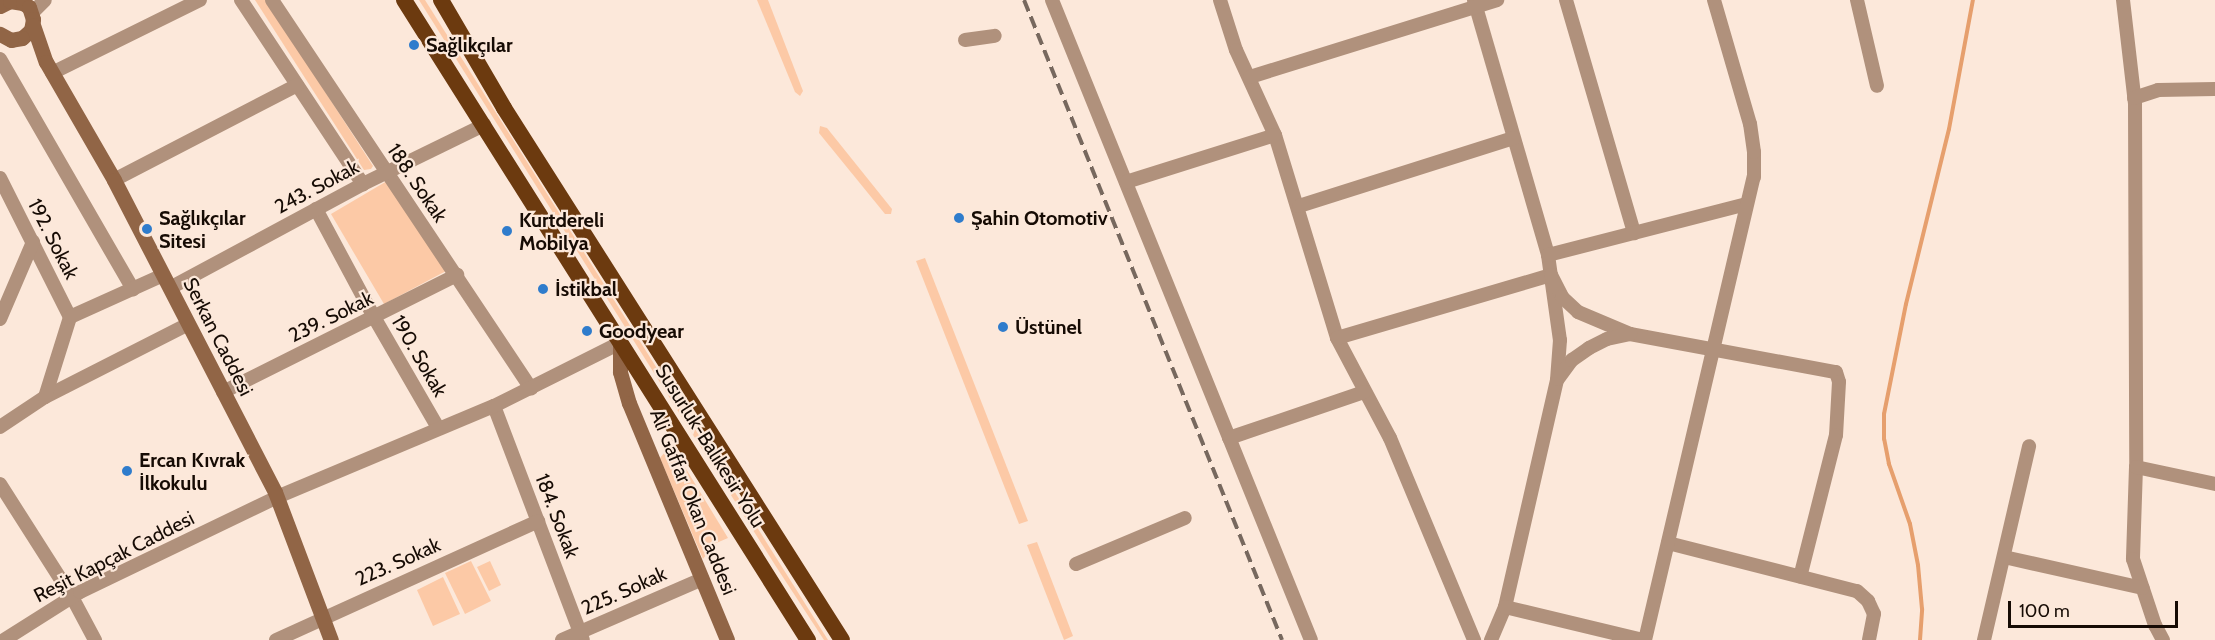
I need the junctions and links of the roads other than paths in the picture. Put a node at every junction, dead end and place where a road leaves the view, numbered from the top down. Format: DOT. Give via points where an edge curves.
graph roads {
  1 [pos="45,0"];
  2 [pos="200,0"];
  3 [pos="241,0"];
  4 [pos="272,0"];
  5 [pos="404,0"];
  6 [pos="441,0"];
  7 [pos="1052,0"];
  8 [pos="1220,0"];
  9 [pos="1497,0"];
  10 [pos="1566,0"];
  11 [pos="1714,0"];
  12 [pos="1857,0"];
  13 [pos="2123,0"];
  14 [pos="1475,3"];
  15 [pos="0,4"];
  16 [pos="25,7"];
  17 [pos="995,36"];
  18 [pos="965,39"];
  19 [pos="7,41"];
  20 [pos="0,60"];
  21 [pos="49,68"];
  22 [pos="1250,77"];
  23 [pos="297,85"];
  24 [pos="1877,86"];
  25 [pos="2215,89"];
  26 [pos="2134,98"];
  27 [pos="484,125"];
  28 [pos="1275,135"];
  29 [pos="1514,138"];
  30 [pos="386,172"];
  31 [pos="0,178"];
  32 [pos="114,180"];
  33 [pos="1126,182"];
  34 [pos="363,184"];
  35 [pos="1747,204"];
  36 [pos="1299,206"];
  37 [pos="316,209"];
  38 [pos="1634,233"];
  39 [pos="33,242"];
  40 [pos="1548,255"];
  41 [pos="1551,274"];
  42 [pos="457,275"];
  43 [pos="167,282"];
  44 [pos="133,288"];
  45 [pos="70,317"];
  46 [pos="374,317"];
  47 [pos="0,319"];
  48 [pos="188,324"];
  49 [pos="1630,334"];
  50 [pos="1337,338"];
  51 [pos="620,343"];
  52 [pos="1713,349"];
  53 [pos="1557,380"];
  54 [pos="531,388"];
  55 [pos="223,392"];
  56 [pos="1364,392"];
  57 [pos="45,397"];
  58 [pos="494,406"];
  59 [pos="0,427"];
  60 [pos="438,428"];
  61 [pos="1229,438"];
  62 [pos="2029,446"];
  63 [pos="2136,466"];
  64 [pos="0,484"];
  65 [pos="2215,484"];
  66 [pos="277,497"];
  67 [pos="1185,519"];
  68 [pos="538,521"];
  69 [pos="1668,543"];
  70 [pos="2004,557"];
  71 [pos="1076,564"];
  72 [pos="1800,577"];
  73 [pos="702,579"];
  74 [pos="2142,588"];
  75 [pos="72,597"];
  76 [pos="1505,607"];
  77 [pos="323,617"];
  78 [pos="582,636"];
  79 [pos="4,640"];
  80 [pos="95,640"];
  81 [pos="276,640"];
  82 [pos="331,640"];
  83 [pos="562,640"];
  84 [pos="727,640"];
  85 [pos="808,640"];
  86 [pos="842,640"];
  87 [pos="1311,640"];
  88 [pos="1474,640"];
  89 [pos="1491,640"];
  90 [pos="1643,640"];
  91 [pos="1869,640"];
  92 [pos="1984,640"];
  93 [pos="2163,640"];
  1 -- 16 [label="street"];
  2 -- 21 [label="street"];
  3 -- 23 [label="street"];
  4 -- 30 [label="street, 188. Sokak"];
  5 -- 27 [label="highway, Susurluk-Balıkesir Yolu"];
  6 -- 86 [label="highway, Susurluk-Balıkesir Yolu" via="504,108"];
  7 -- 33 [label="street"];
  8 -- 22 [label="street" via="1236,50"];
  9 -- 14 [label="street"];
  10 -- 38 [label="street"];
  11 -- 35 [label="street" via="1750,124 1754,177"];
  12 -- 24 [label="street"];
  13 -- 26 [label="street"];
  14 -- 22 [label="street"];
  14 -- 29 [label="street"];
  15 -- 16 [label="main road"];
  16 -- 19 [label="main road" via="27,35"];
  16 -- 21 [label="main road, Serkan Caddesi"];
  17 -- 18 [label="street"];
  19 -- 21 [label="main road, Serkan Caddesi"];
  20 -- 44 [label="street"];
  21 -- 32 [label="main road, Serkan Caddesi"];
  22 -- 28 [label="street"];
  23 -- 32 [label="street"];
  23 -- 34 [label="street"];
  25 -- 26 [label="street" via="2158,90"];
  26 -- 63 [label="street"];
  27 -- 30 [label="street, 243. Sokak"];
  27 -- 51 [label="highway, Susurluk-Balıkesir Yolu"];
  28 -- 33 [label="street"];
  28 -- 36 [label="street"];
  29 -- 36 [label="street"];
  29 -- 40 [label="street"];
  30 -- 34 [label="street, 243. Sokak"];
  30 -- 42 [label="street, 188. Sokak"];
  31 -- 39 [label="street, 192. Sokak"];
  32 -- 43 [label="main road, Serkan Caddesi"];
  33 -- 61 [label="street"];
  34 -- 37 [label="street, 243. Sokak"];
  35 -- 38 [label="street"];
  35 -- 52 [label="street"];
  36 -- 50 [label="street"];
  37 -- 43 [label="street, 243. Sokak"];
  37 -- 46 [label="street, 190. Sokak"];
  38 -- 40 [label="street"];
  39 -- 45 [label="street, 192. Sokak"];
  39 -- 47 [label="street"];
  40 -- 41 [label="street"];
  41 -- 49 [label="street" via="1562,297 1578,312"];
  41 -- 50 [label="street"];
  41 -- 53 [label="street" via="1560,340"];
  42 -- 46 [label="street, 239. Sokak"];
  42 -- 54 [label="street, 188. Sokak"];
  43 -- 44 [label="street, 243. Sokak"];
  43 -- 48 [label="main road, Serkan Caddesi"];
  44 -- 45 [label="street, 243. Sokak"];
  45 -- 57 [label="street"];
  46 -- 55 [label="street, 239. Sokak"];
  46 -- 60 [label="street, 190. Sokak"];
  48 -- 55 [label="main road, Serkan Caddesi"];
  48 -- 57 [label="street"];
  49 -- 52 [label="street"];
  49 -- 53 [label="street" via="1589,348 1572,360"];
  50 -- 56 [label="street"];
  51 -- 54 [label="street, Reşit Kapçak Caddesi"];
  51 -- 73 [label="main road, Ali Gaffar Okan Caddesi" via="620,372 629,403"];
  51 -- 85 [label="highway, Susurluk-Balıkesir Yolu"];
  52 -- 69 [label="street"];
  52 -- 72 [label="street" via="1836,372 1836,435"];
  53 -- 76 [label="street"];
  54 -- 58 [label="street, Reşit Kapçak Caddesi"];
  55 -- 66 [label="main road, Serkan Caddesi"];
  56 -- 61 [label="street"];
  56 -- 88 [label="street" via="1390,438"];
  57 -- 59 [label="street"];
  58 -- 60 [label="street, Reşit Kapçak Caddesi"];
  58 -- 68 [label="street, 184. Sokak"];
  60 -- 66 [label="street, Reşit Kapçak Caddesi"];
  61 -- 87 [label="street"];
  62 -- 70 [label="street"];
  63 -- 65 [label="street"];
  63 -- 74 [label="street" via="2133,559"];
  64 -- 75 [label="street"];
  66 -- 75 [label="street, Reşit Kapçak Caddesi"];
  66 -- 77 [label="main road, Serkan Caddesi"];
  67 -- 71 [label="street"];
  68 -- 77 [label="street, 223. Sokak"];
  68 -- 78 [label="street, 184. Sokak"];
  69 -- 72 [label="street"];
  69 -- 90 [label="street"];
  70 -- 74 [label="street"];
  70 -- 92 [label="street"];
  72 -- 91 [label="street" via="1857,591 1868,601 1874,614"];
  73 -- 78 [label="street, 225. Sokak"];
  73 -- 84 [label="main road, Ali Gaffar Okan Caddesi"];
  74 -- 93 [label="street"];
  75 -- 79 [label="street, Reşit Kapçak Caddesi"];
  75 -- 80 [label="street"];
  76 -- 89 [label="street"];
  76 -- 90 [label="street"];
  77 -- 81 [label="street, 223. Sokak"];
  77 -- 82 [label="main road, Serkan Caddesi"];
  78 -- 83 [label="street, 225. Sokak"];
}
